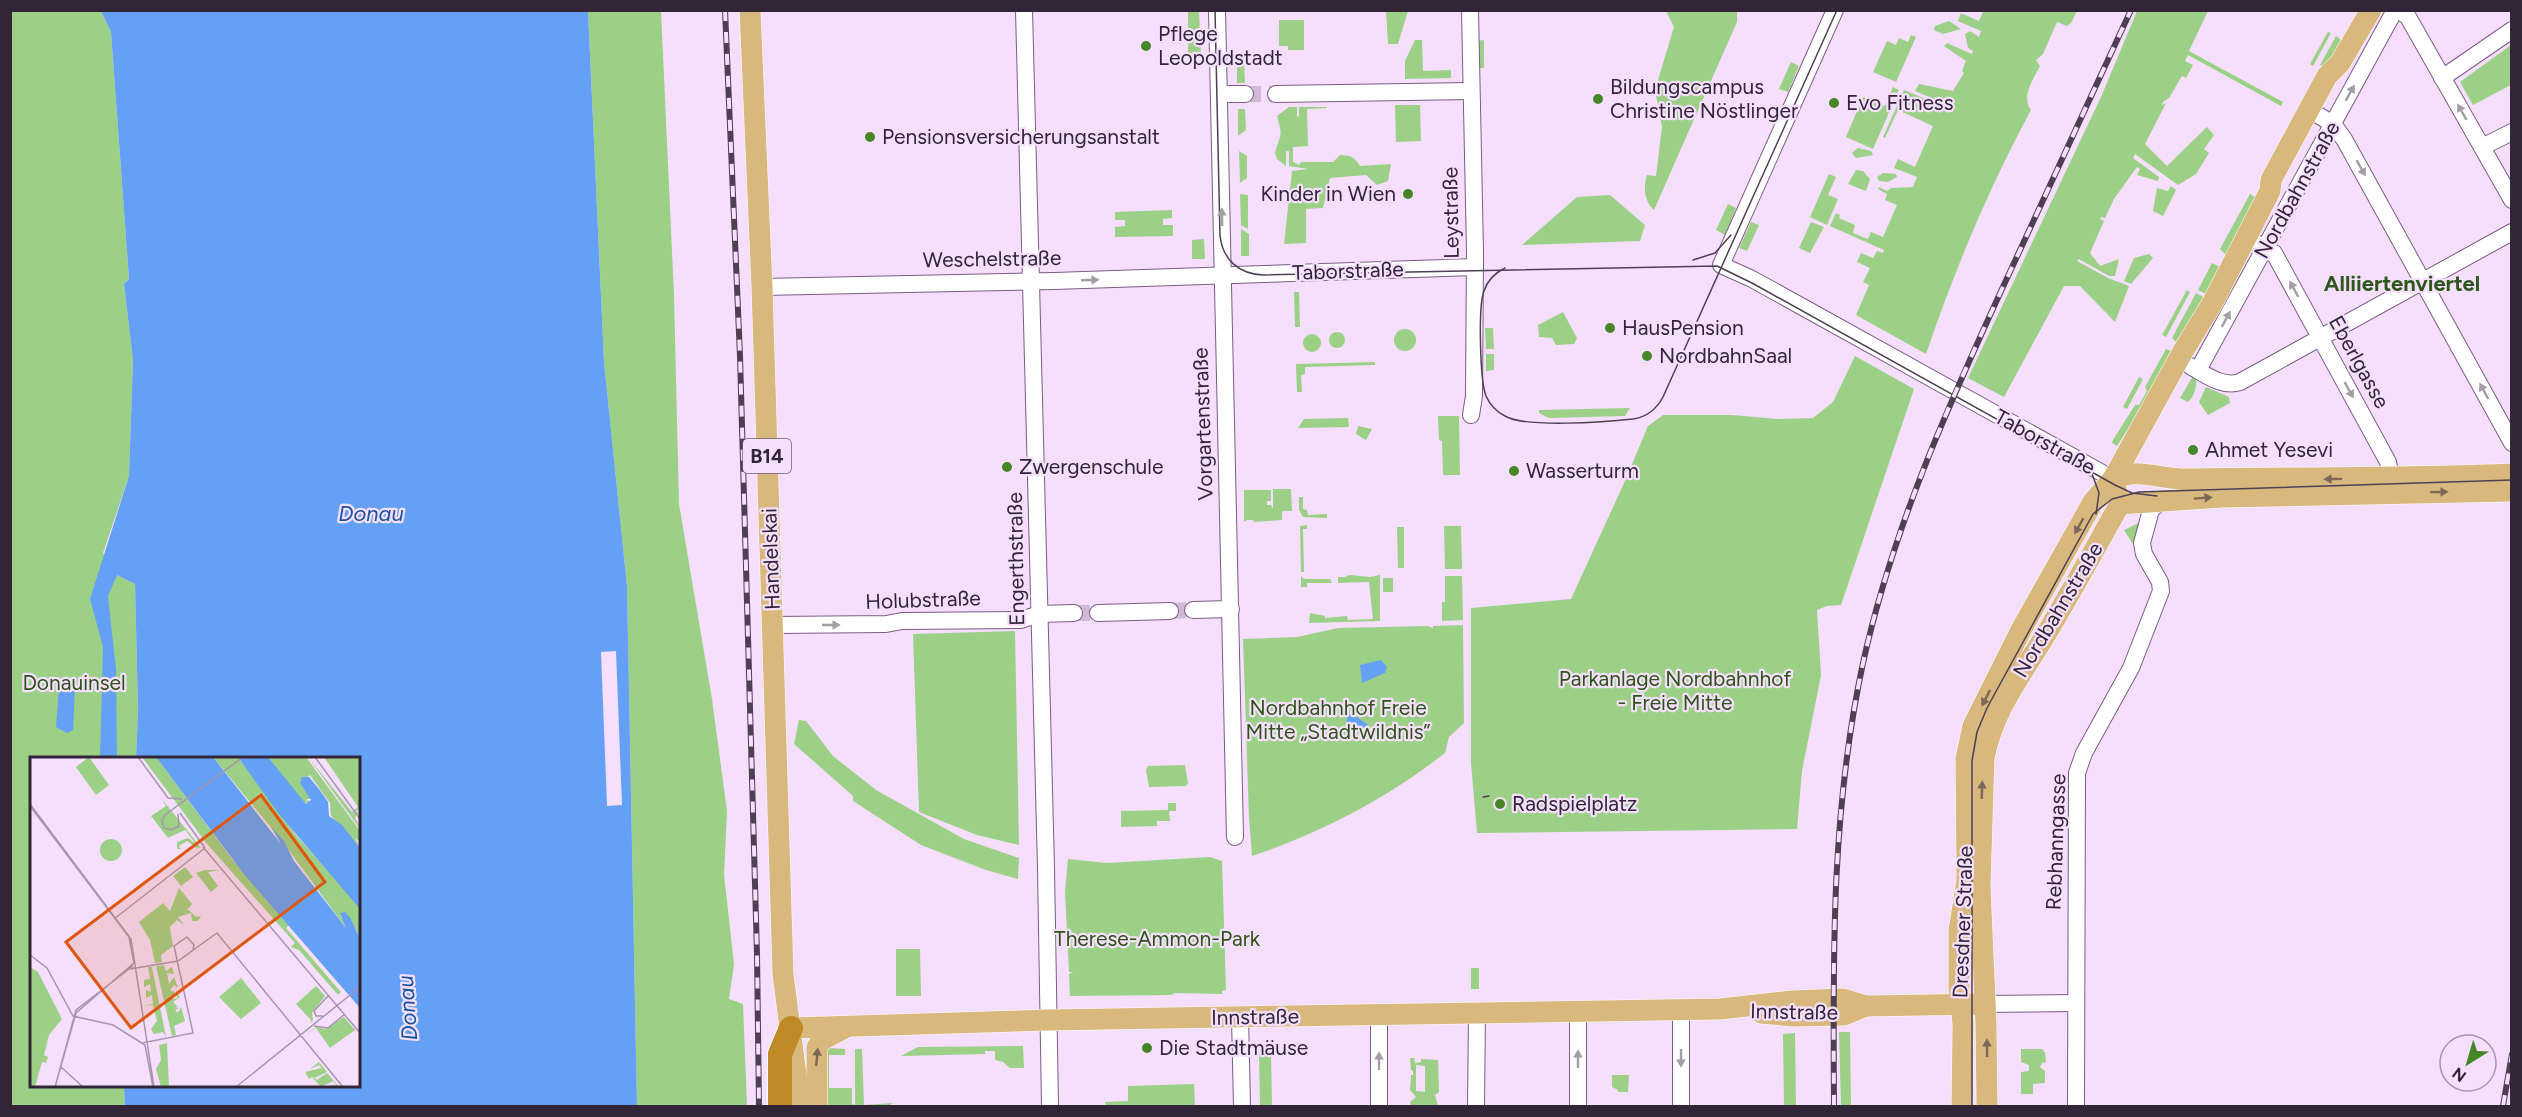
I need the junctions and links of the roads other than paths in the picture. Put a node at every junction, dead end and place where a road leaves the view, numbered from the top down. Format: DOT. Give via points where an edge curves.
graph roads {
  1 [pos="750,10"];
  2 [pos="1024,10"];
  3 [pos="1218,10"];
  4 [pos="1470,10"];
  5 [pos="1835,10"];
  6 [pos="2371,10"];
  7 [pos="2397,10"];
  8 [pos="2511,30"];
  9 [pos="2340,63"];
  10 [pos="2442,78"];
  11 [pos="1471,91"];
  12 [pos="1219,94"];
  13 [pos="1245,94"];
  14 [pos="1276,94"];
  15 [pos="2326,119"];
  16 [pos="2511,132"];
  17 [pos="2482,147"];
  18 [pos="2270,191"];
  19 [pos="2511,200"];
  20 [pos="2511,232"];
  21 [pos="2246,237"];
  22 [pos="2265,248"];
  23 [pos="1475,267"];
  24 [pos="1222,275"];
  25 [pos="1031,281"];
  26 [pos="2424,281"];
  27 [pos="762,287"];
  28 [pos="2321,339"];
  29 [pos="2179,359"];
  30 [pos="2198,370"];
  31 [pos="1471,415"];
  32 [pos="2511,443"];
  33 [pos="2511,474"];
  34 [pos="2113,479"];
  35 [pos="2392,485"];
  36 [pos="2511,491"];
  37 [pos="2161,501"];
  38 [pos="2120,504"];
  39 [pos="1231,609"];
  40 [pos="1193,610"];
  41 [pos="1170,611"];
  42 [pos="1074,613"];
  43 [pos="1098,613"];
  44 [pos="1039,614"];
  45 [pos="773,625"];
  46 [pos="1978,740"];
  47 [pos="1235,837"];
  48 [pos="1959,1003"];
  49 [pos="1985,1004"];
  50 [pos="2076,1004"];
  51 [pos="1681,1010"];
  52 [pos="1578,1012"];
  53 [pos="1477,1013"];
  54 [pos="1379,1015"];
  55 [pos="1240,1017"];
  56 [pos="1048,1020"];
  57 [pos="849,1026"];
  58 [pos="791,1028"];
  59 [pos="780,1107"];
  60 [pos="801,1107"];
  61 [pos="817,1107"];
  62 [pos="1050,1107"];
  63 [pos="1242,1107"];
  64 [pos="1379,1107"];
  65 [pos="1476,1107"];
  66 [pos="1578,1107"];
  67 [pos="1681,1107"];
  68 [pos="1962,1107"];
  69 [pos="1987,1107"];
  70 [pos="2076,1107"];
  1 -- 27 [label="main road, Handelskai / B14"];
  2 -- 25 [label="street, Engerthstraße"];
  3 -- 12 [label="street, Vorgartenstraße"];
  4 -- 11 [label="street, Leystraße"];
  5 -- 34 [label="street, Taborstraße" via="1721,265"];
  6 -- 9 [label="main road, Nordbahnstraße"];
  7 -- 10 [label="street" via="2408,17"];
  15 -- 7 [label="street, Nordbahnstraße, one-way"];
  8 -- 10 [label="street"];
  9 -- 15 [label="main road, Nordbahnstraße"];
  9 -- 18 [label="main road, Nordbahnstraße" via="2328,76 2295,134 2271,180"];
  17 -- 10 [label="street, one-way"];
  11 -- 14 [label="street"];
  11 -- 23 [label="street, Leystraße"];
  12 -- 13 [label="street"];
  24 -- 12 [label="street, Vorgartenstraße, one-way"];
  15 -- 18 [label="main road, Nordbahnstraße" via="2279,185"];
  15 -- 22 [label="street, Nordbahnstraße"];
  15 -- 26 [label="street, one-way" via="2344,139"];
  16 -- 17 [label="street"];
  17 -- 19 [label="street"];
  18 -- 21 [label="main road, Nordbahnstraße"];
  20 -- 26 [label="street"];
  21 -- 22 [label="street, Eberlgasse"];
  21 -- 29 [label="main road, Nordbahnstraße"];
  28 -- 22 [label="street, Eberlgasse, one-way" via="2274,253"];
  30 -- 22 [label="street, Nordbahnstraße, one-way"];
  23 -- 24 [label="street, Taborstraße"];
  23 -- 31 [label="street, Leystraße"];
  25 -- 24 [label="street, Weschelstraße, one-way"];
  24 -- 39 [label="street, Vorgartenstraße"];
  25 -- 27 [label="street, Weschelstraße"];
  25 -- 44 [label="street, Engerthstraße"];
  26 -- 28 [label="street"];
  32 -- 26 [label="street, one-way"];
  27 -- 45 [label="main road, Handelskai / B14"];
  28 -- 30 [label="street" via="2234,383 2223,383"];
  28 -- 35 [label="street, Eberlgasse, one-way" via="2388,462"];
  29 -- 30 [label="street"];
  29 -- 34 [label="main road, Nordbahnstraße"];
  33 -- 35 [label="main road, Taborstraße"];
  35 -- 34 [label="main road, Taborstraße, one-way" via="2173,479 2133,472"];
  34 -- 38 [label="main road"];
  34 -- 46 [label="main road, Nordbahnstraße, one-way" via="2093,502 1978,712"];
  35 -- 36 [label="main road, Taborstraße, one-way"];
  37 -- 35 [label="main road, Taborstraße, one-way"];
  37 -- 38 [label="main road, Taborstraße"];
  37 -- 50 [label="street, Rebhanngasse" via="2151,510 2142,543 2160,582 2157,602 2131,668 2077,773"];
  38 -- 46 [label="main road, Nordbahnstraße" via="2044,638"];
  39 -- 40 [label="street"];
  39 -- 47 [label="street, Vorgartenstraße"];
  41 -- 43 [label="street"];
  42 -- 44 [label="street, Holubstraße"];
  45 -- 44 [label="street, Holubstraße, one-way" via="1021,620"];
  44 -- 56 [label="street, Engerthstraße"];
  45 -- 58 [label="main road, Handelskai / B14" via="783,974"];
  46 -- 48 [label="main road, Dresdner Straße" via="1966,759 1967,880 1959,931"];
  49 -- 46 [label="main road, Dresdner Straße, one-way"];
  48 -- 49 [label="main road, Innstraße"];
  48 -- 51 [label="main road, Innstraße" via="1866,1006 1843,999"];
  48 -- 68 [label="main road, Dresdner Straße" via="1963,1024"];
  49 -- 50 [label="street, Innstraße"];
  69 -- 49 [label="main road, Dresdner Straße, one-way"];
  50 -- 70 [label="street, Rebhanngasse"];
  51 -- 52 [label="main road, Innstraße"];
  51 -- 67 [label="street, one-way"];
  52 -- 53 [label="main road, Innstraße"];
  66 -- 52 [label="street, one-way"];
  53 -- 54 [label="main road, Innstraße"];
  53 -- 65 [label="street"];
  54 -- 55 [label="main road, Innstraße"];
  64 -- 54 [label="street, one-way"];
  55 -- 56 [label="main road, Innstraße"];
  55 -- 63 [label="street"];
  56 -- 57 [label="main road, Innstraße"];
  56 -- 62 [label="street, Engerthstraße"];
  57 -- 58 [label="main road, Innstraße"];
  61 -- 57 [label="main road, one-way" via="817,1047 829,1035"];
  58 -- 59 [label="highway" via="780,1054"];
  58 -- 60 [label="main road, Handelskai / B14"];
}
